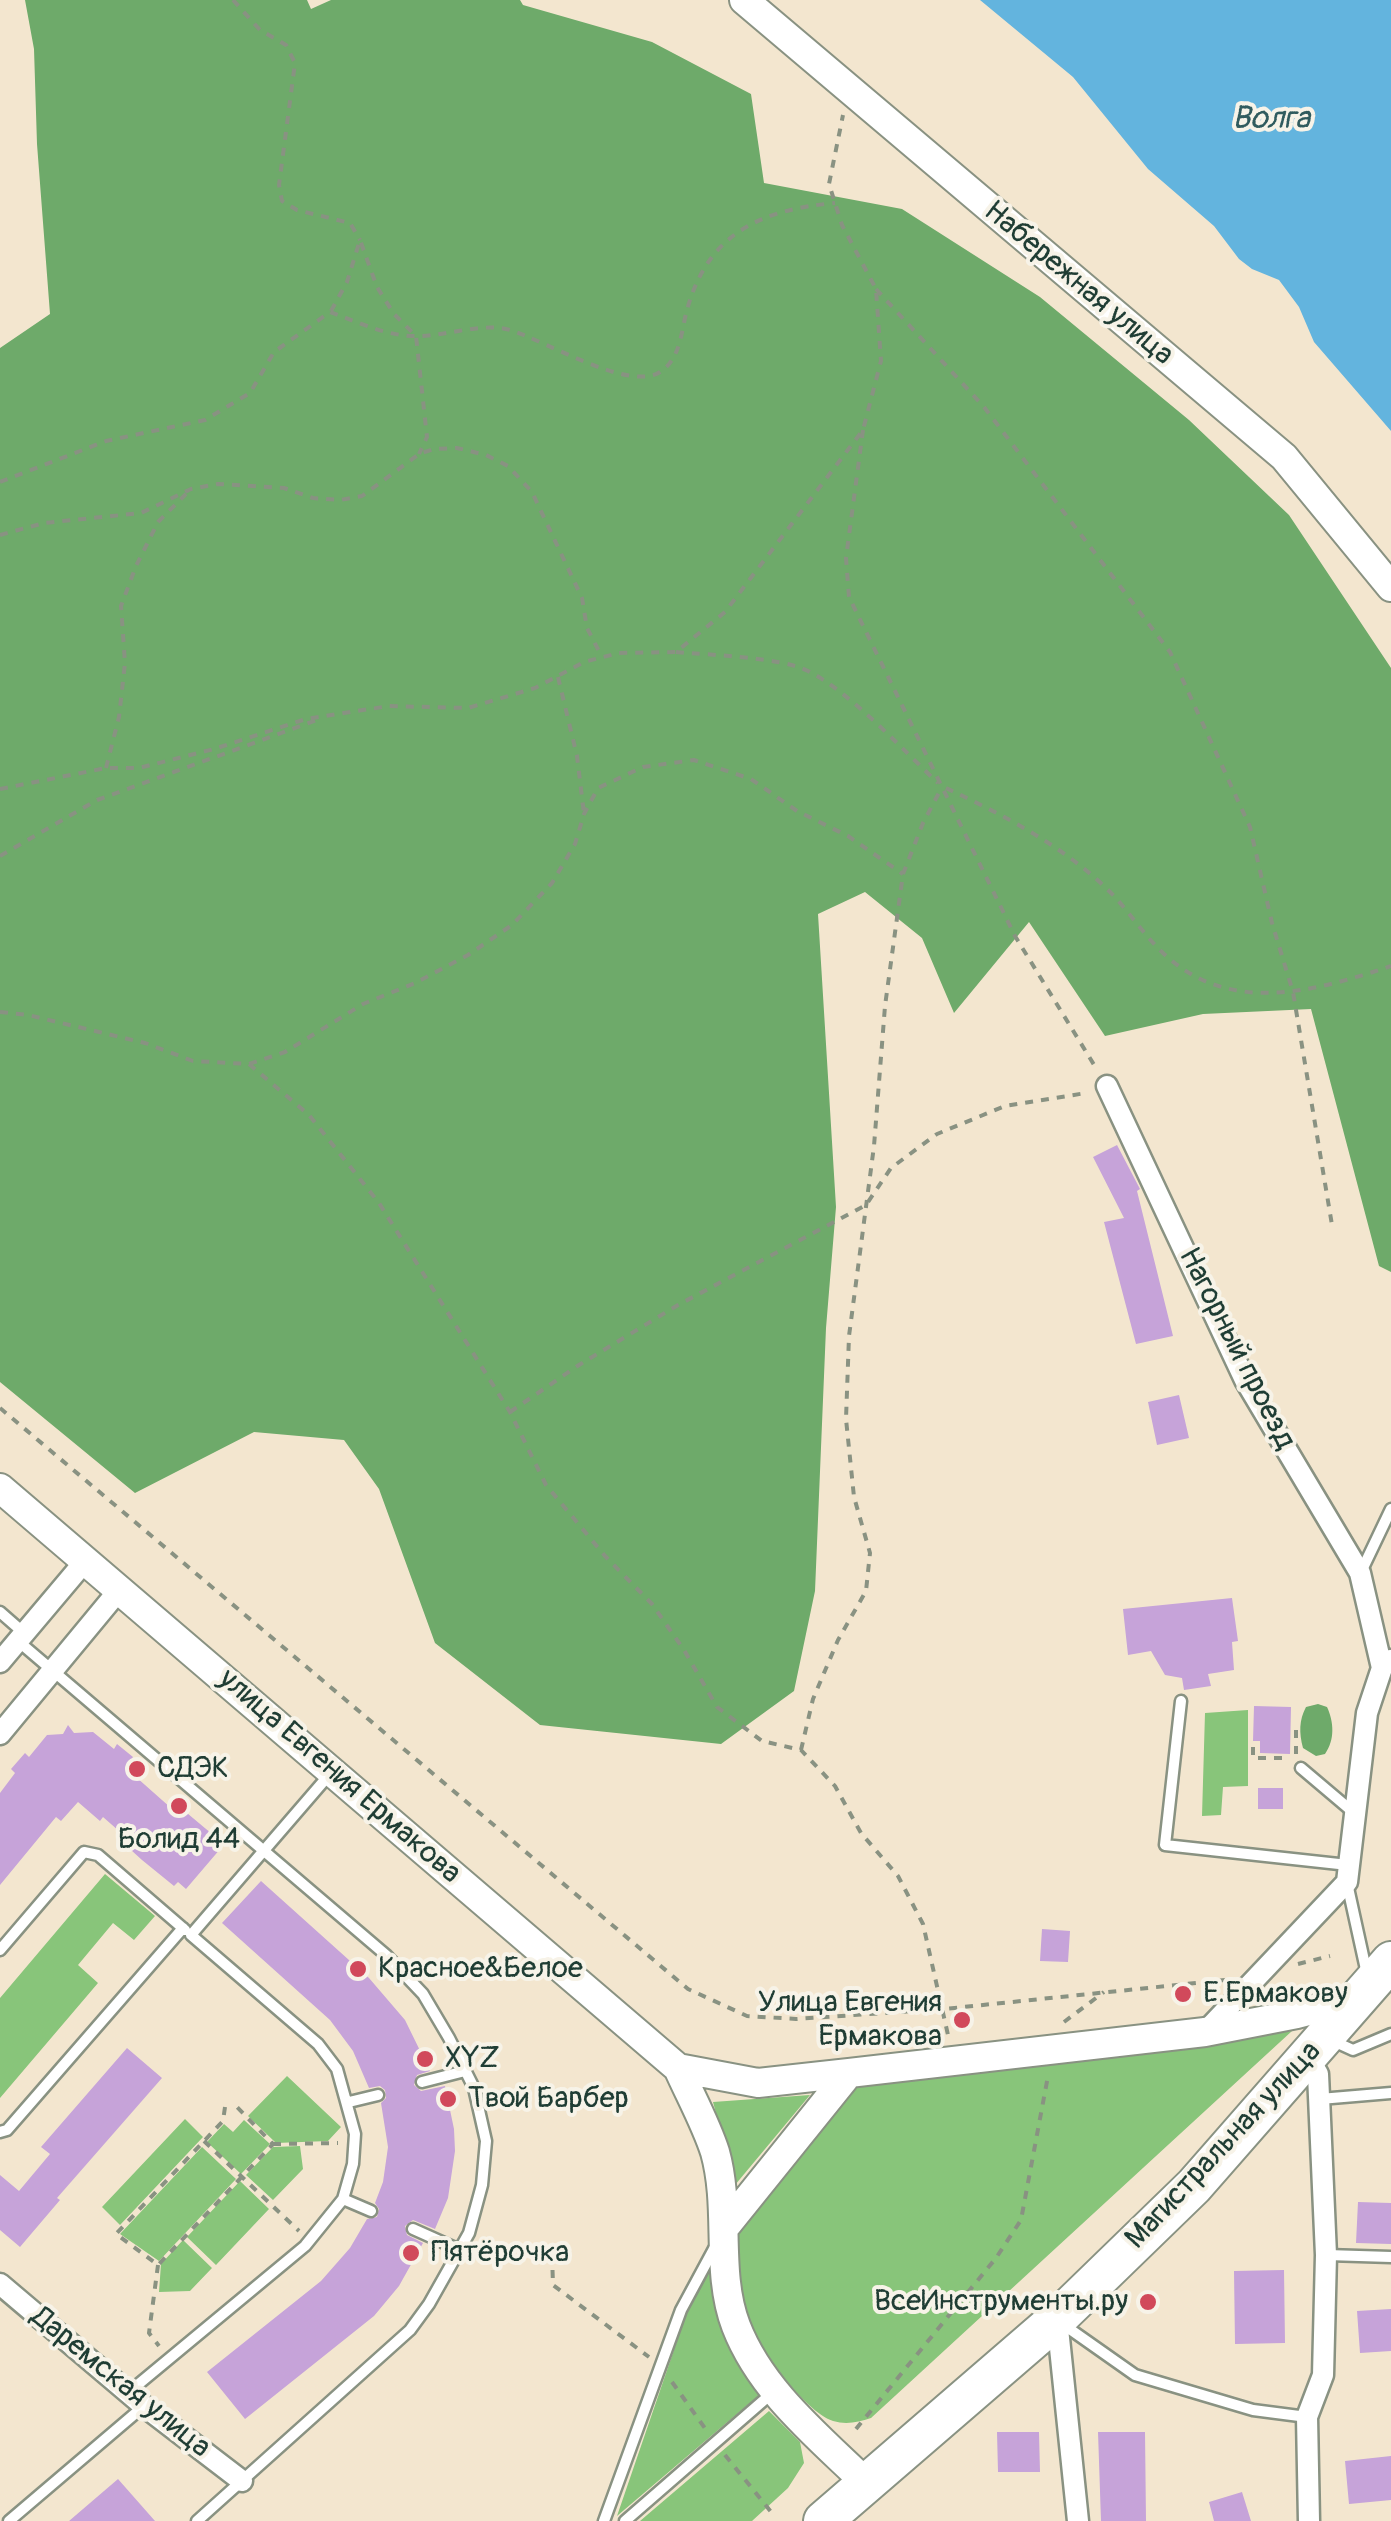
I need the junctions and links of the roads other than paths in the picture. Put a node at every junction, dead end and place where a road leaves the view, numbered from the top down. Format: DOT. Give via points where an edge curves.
graph roads {
  1 [pos="744,0"];
  2 [pos="1391,588"];
  3 [pos="1108,1086"];
  4 [pos="0,1488"];
  5 [pos="1391,1509"];
  6 [pos="86,1560"];
  7 [pos="1360,1573"];
  8 [pos="120,1589"];
  9 [pos="0,1612"];
  10 [pos="21,1637"];
  11 [pos="0,1662"];
  12 [pos="1386,1663"];
  13 [pos="53,1670"];
  14 [pos="1181,1701"];
  15 [pos="0,1734"];
  16 [pos="1301,1768"];
  17 [pos="332,1771"];
  18 [pos="1354,1813"];
  19 [pos="264,1850"];
  20 [pos="1348,1874"];
  21 [pos="187,1932"];
  22 [pos="0,1950"];
  23 [pos="1374,1981"];
  24 [pos="1205,2032"];
  25 [pos="1391,2034"];
  26 [pos="1316,2047"];
  27 [pos="678,2068"];
  28 [pos="466,2071"];
  29 [pos="849,2073"];
  30 [pos="422,2082"];
  31 [pos="1391,2093"];
  32 [pos="378,2094"];
  33 [pos="1319,2100"];
  34 [pos="348,2102"];
  35 [pos="0,2132"];
  36 [pos="343,2199"];
  37 [pos="371,2211"];
  38 [pos="725,2227"];
  39 [pos="413,2229"];
  40 [pos="460,2250"];
  41 [pos="1326,2255"];
  42 [pos="1391,2257"];
  43 [pos="0,2284"];
  44 [pos="1057,2320"];
  45 [pos="774,2392"];
  46 [pos="136,2399"];
  47 [pos="1306,2417"];
  48 [pos="242,2481"];
  49 [pos="866,2484"];
  50 [pos="9,2521"];
  51 [pos="197,2521"];
  52 [pos="604,2521"];
  53 [pos="625,2521"];
  54 [pos="823,2521"];
  55 [pos="1078,2521"];
  56 [pos="1308,2521"];
  1 -- 2 [label="main road, Набережная улица" via="1284,456"];
  3 -- 7 [label="street, Нагорный проезд" via="1245,1380"];
  4 -- 6 [label="main road, улица Евгения Ермакова"];
  5 -- 7 [label="lane"];
  6 -- 8 [label="main road, улица Евгения Ермакова"];
  6 -- 10 [label="street"];
  7 -- 12 [label="street, Нагорный проезд"];
  8 -- 13 [label="street"];
  8 -- 17 [label="main road, улица Евгения Ермакова"];
  9 -- 10 [label="lane"];
  10 -- 11 [label="street"];
  10 -- 13 [label="lane"];
  12 -- 18 [label="street" via="1367,1714"];
  13 -- 15 [label="street"];
  13 -- 19 [label="lane"];
  14 -- 20 [label="lane" via="1165,1845"];
  16 -- 18 [label="lane"];
  17 -- 19 [label="lane"];
  17 -- 27 [label="main road, улица Евгения Ермакова"];
  18 -- 20 [label="street"];
  19 -- 21 [label="lane"];
  19 -- 28 [label="lane" via="423,1994"];
  20 -- 23 [label="lane" via="1358,1944"];
  20 -- 24 [label="street"];
  21 -- 22 [label="lane" via="98,1855 84,1852"];
  21 -- 34 [label="lane" via="318,2044 337,2069"];
  21 -- 35 [label="lane"];
  23 -- 24 [label="main road" via="1298,2014"];
  23 -- 26 [label="highway, Магистральная улица"];
  24 -- 29 [label="main road"];
  25 -- 26 [label="lane" via="1353,2050"];
  26 -- 33 [label="street"];
  26 -- 44 [label="highway, Магистральная улица" via="1194,2186"];
  27 -- 29 [label="main road" via="758,2083"];
  27 -- 38 [label="main road, улица Евгения Ермакова" via="715,2153"];
  28 -- 30 [label="lane"];
  28 -- 40 [label="lane" via="486,2142 482,2185"];
  29 -- 38 [label="main road"];
  31 -- 33 [label="lane"];
  32 -- 34 [label="lane"];
  33 -- 41 [label="street"];
  34 -- 36 [label="lane" via="353,2164"];
  36 -- 37 [label="lane"];
  36 -- 46 [label="lane" via="309,2241 169,2358"];
  38 -- 45 [label="main road, улица Евгения Ермакова" via="725,2280 736,2327"];
  38 -- 52 [label="lane" via="682,2310"];
  39 -- 40 [label="lane"];
  40 -- 48 [label="lane" via="410,2330"];
  41 -- 42 [label="lane"];
  41 -- 47 [label="street" via="1323,2375"];
  43 -- 46 [label="street, Даремская улица"];
  44 -- 47 [label="lane" via="1135,2375 1253,2410"];
  44 -- 49 [label="highway, Магистральная улица"];
  44 -- 55 [label="street"];
  45 -- 49 [label="main road, улица Евгения Ермакова"];
  45 -- 53 [label="lane"];
  46 -- 48 [label="street, Даремская улица"];
  46 -- 50 [label="lane"];
  47 -- 56 [label="street"];
  48 -- 51 [label="lane"];
  49 -- 54 [label="highway, Магистральная улица"];
}
